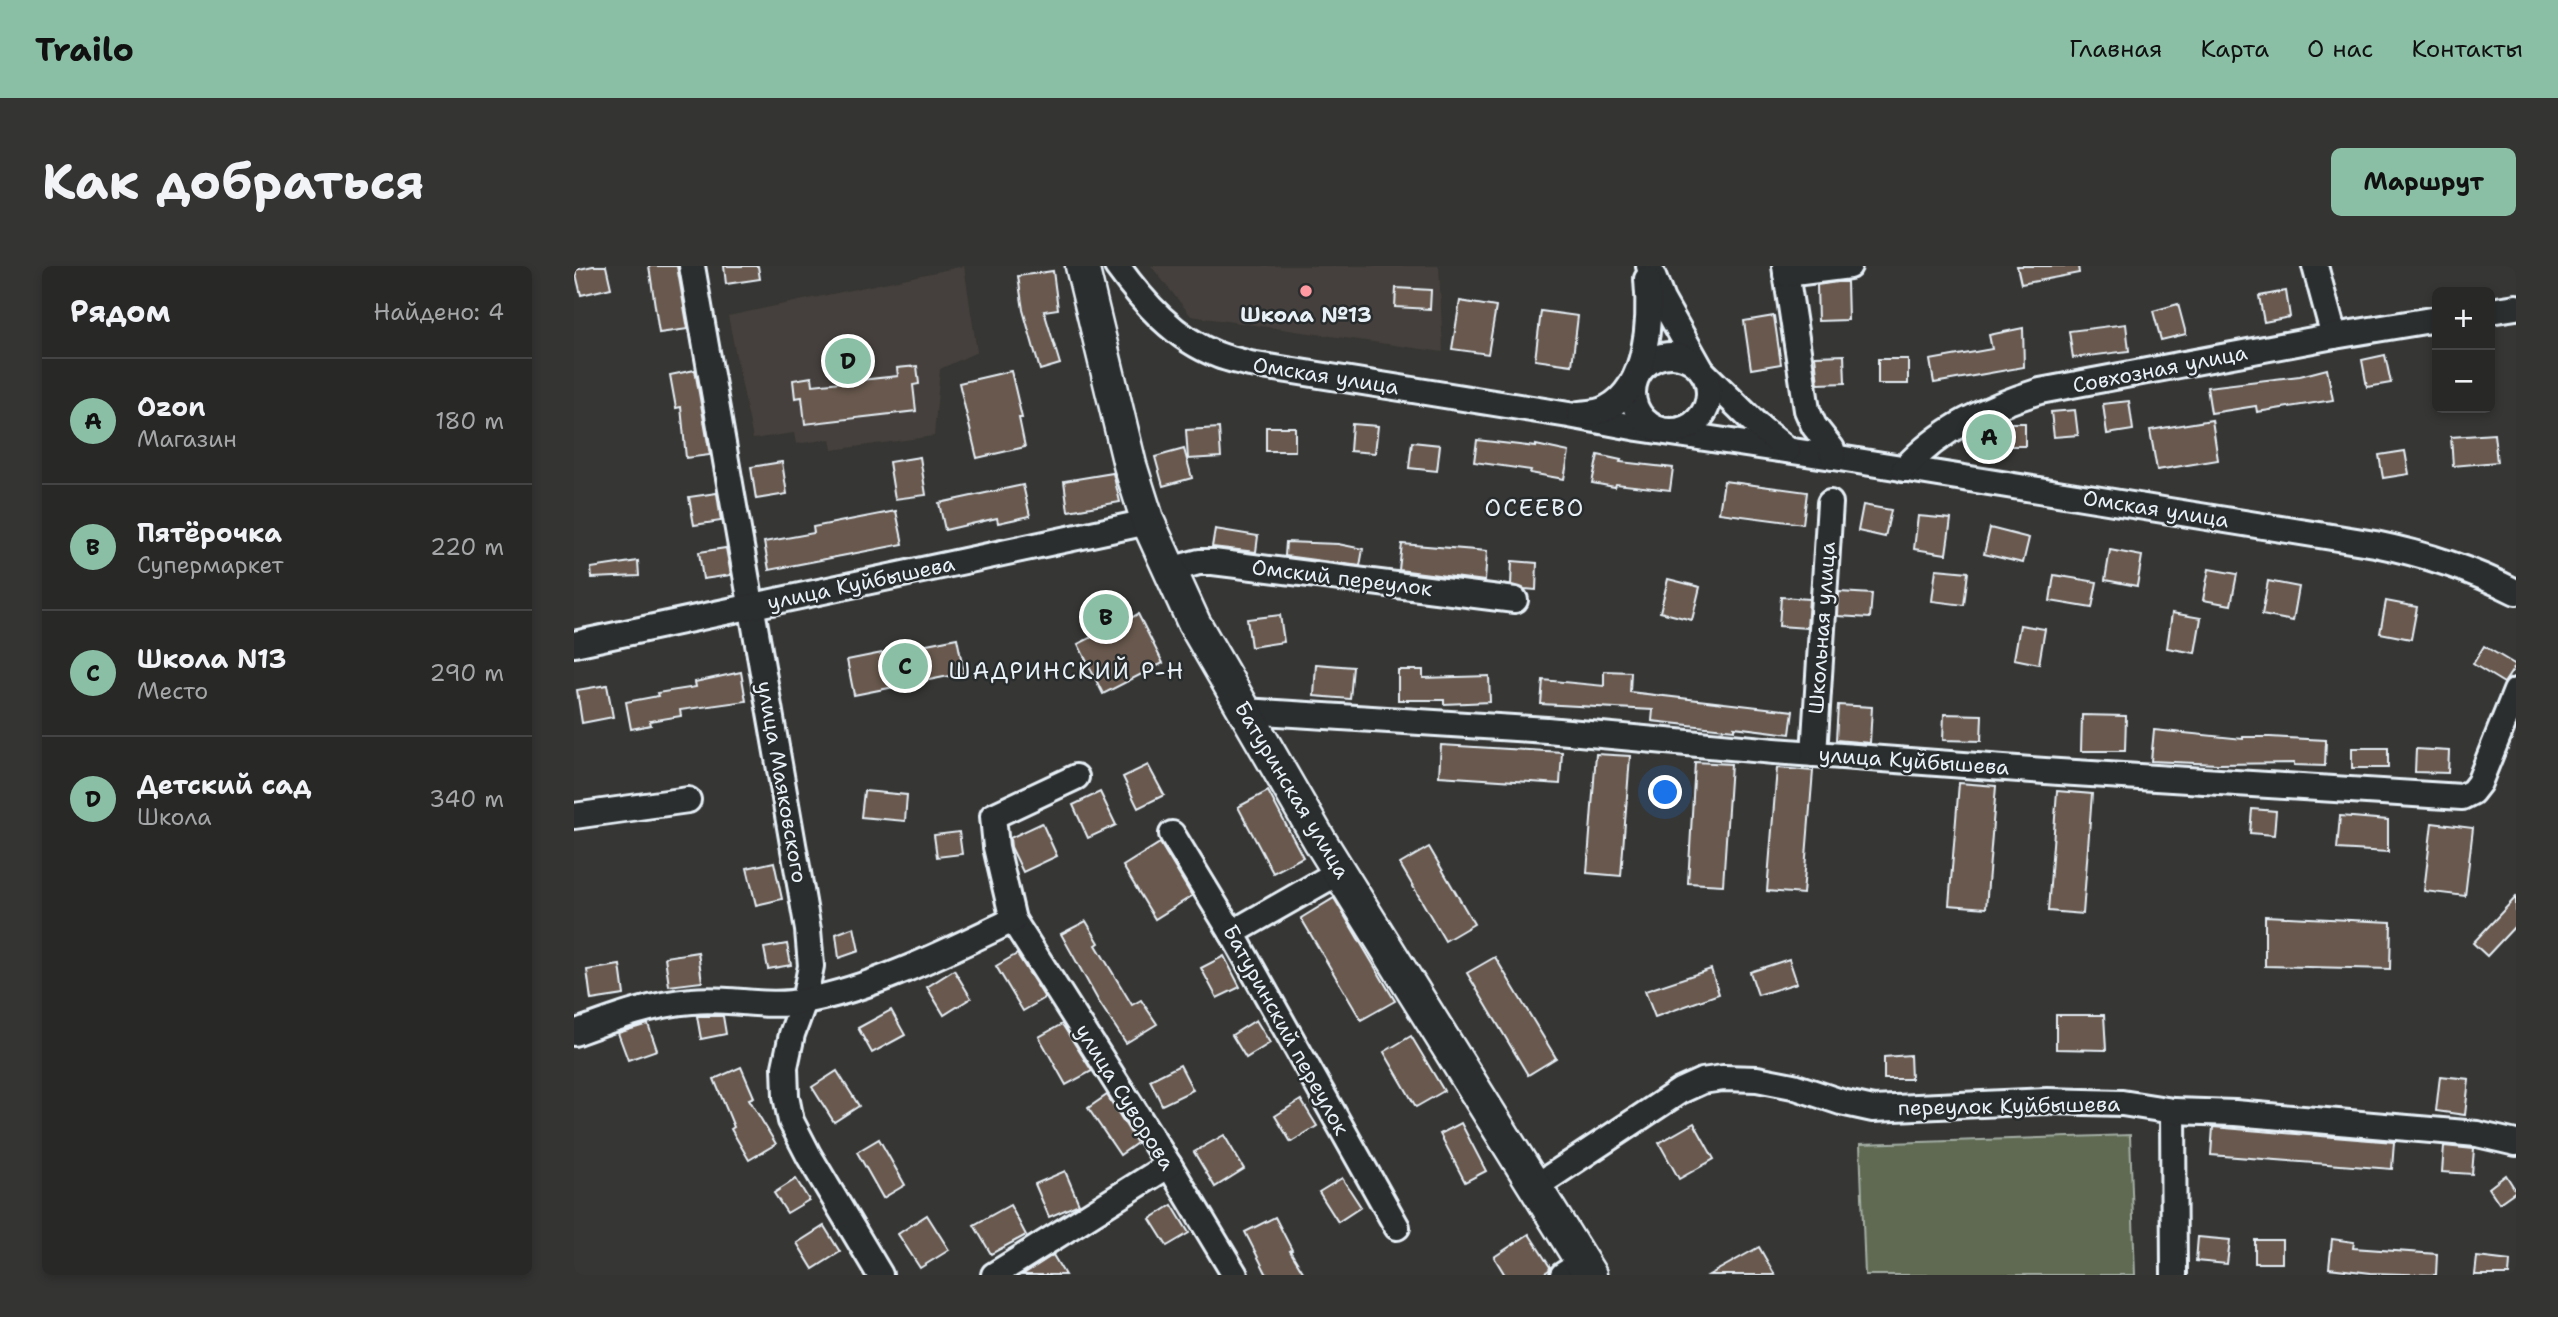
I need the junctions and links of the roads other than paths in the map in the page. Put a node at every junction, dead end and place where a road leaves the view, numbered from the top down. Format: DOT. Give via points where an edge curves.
graph roads {
  1 [pos="692,266"];
  2 [pos="1082,266"];
  3 [pos="1117,266"];
  4 [pos="1647,266"];
  5 [pos="1849,266"];
  6 [pos="2315,266"];
  7 [pos="1785,270"];
  8 [pos="2516,307"];
  9 [pos="2495,310"];
  10 [pos="2432,320"];
  11 [pos="2334,336"];
  12 [pos="1702,371"];
  13 [pos="1636,377"];
  14 [pos="1569,415"];
  15 [pos="1666,432"];
  16 [pos="1789,450"];
  17 [pos="1833,457"];
  18 [pos="1904,469"];
  19 [pos="1829,503"];
  20 [pos="1148,522"];
  21 [pos="1169,570"];
  22 [pos="2516,592"];
  23 [pos="1515,600"];
  24 [pos="752,606"];
  25 [pos="574,644"];
  26 [pos="2516,691"];
  27 [pos="1245,711"];
  28 [pos="1814,754"];
  29 [pos="1076,778"];
  30 [pos="688,800"];
  31 [pos="574,816"];
  32 [pos="1172,834"];
  33 [pos="1339,872"];
  34 [pos="1013,920"];
  35 [pos="1232,933"];
  36 [pos="804,1001"];
  37 [pos="574,1033"];
  38 [pos="2173,1111"];
  39 [pos="2516,1143"];
  40 [pos="1169,1165"];
  41 [pos="1535,1187"];
  42 [pos="1397,1227"];
  43 [pos="1578,1271"];
  44 [pos="880,1275"];
  45 [pos="994,1275"];
  46 [pos="1235,1275"];
  47 [pos="2174,1275"];
  1 -- 24 [label="street, улица Маяковского"];
  2 -- 20 [label="main road, Батуринская улица" via="1118,421"];
  3 -- 14 [label="street, Омская улица" via="1170,325 1218,355"];
  4 -- 12 [label="street"];
  4 -- 13 [label="street" via="1647,323"];
  5 -- 7 [label="street"];
  6 -- 11 [label="street"];
  7 -- 17 [label="street" via="1807,410"];
  8 -- 9 [label="street"];
  10 -- 11 [label="street, Совхозная улица"];
  11 -- 18 [label="street, Совхозная улица" via="2017,398 1966,419 1919,452"];
  12 -- 13 [label="street" via="1687,358 1667,354 1648,362"];
  12 -- 15 [label="street" via="1709,390 1704,410 1690,425"];
  12 -- 16 [label="street, Омская улица"];
  13 -- 14 [label="street, Омская улица" via="1607,408"];
  13 -- 15 [label="street" via="1633,394 1637,410"];
  14 -- 15 [label="street, Омская улица"];
  15 -- 16 [label="street, Омская улица"];
  16 -- 17 [label="street, Омская улица"];
  17 -- 18 [label="street, Омская улица"];
  18 -- 22 [label="street, Омская улица" via="2375,544 2455,565"];
  19 -- 28 [label="street, Школьная улица"];
  20 -- 21 [label="main road, Батуринская улица"];
  20 -- 24 [label="street, улица Куйбышева"];
  21 -- 23 [label="street, Омский переулок" via="1213,562"];
  21 -- 27 [label="main road, Батуринская улица"];
  24 -- 25 [label="street, улица Куйбышева"];
  24 -- 36 [label="street, улица Маяковского" via="808,930 811,967"];
  26 -- 28 [label="street, улица Куйбышева" via="2479,783 2462,797"];
  27 -- 28 [label="street, улица Куйбышева" via="1547,730"];
  27 -- 33 [label="main road, Батуринская улица"];
  29 -- 34 [label="street, улица Суворова" via="993,816"];
  30 -- 31 [label="street"];
  32 -- 35 [label="street, Батуринский переулок"];
  33 -- 35 [label="street"];
  33 -- 41 [label="main road, Батуринская улица"];
  34 -- 36 [label="street" via="892,975"];
  34 -- 40 [label="street, улица Суворова"];
  35 -- 42 [label="street, Батуринский переулок"];
  36 -- 37 [label="street" via="775,1005 692,1000 644,1009"];
  36 -- 44 [label="street, улица Маяковского" via="785,1068 791,1121"];
  38 -- 39 [label="street, переулок Куйбышева" via="2477,1134"];
  38 -- 41 [label="street, переулок Куйбышева" via="2122,1103 2047,1101 1873,1109 1793,1086 1724,1078 1679,1091"];
  38 -- 47 [label="street"];
  40 -- 45 [label="street"];
  40 -- 46 [label="street, улица Суворова"];
  41 -- 43 [label="main road, Батуринская улица"];
}
